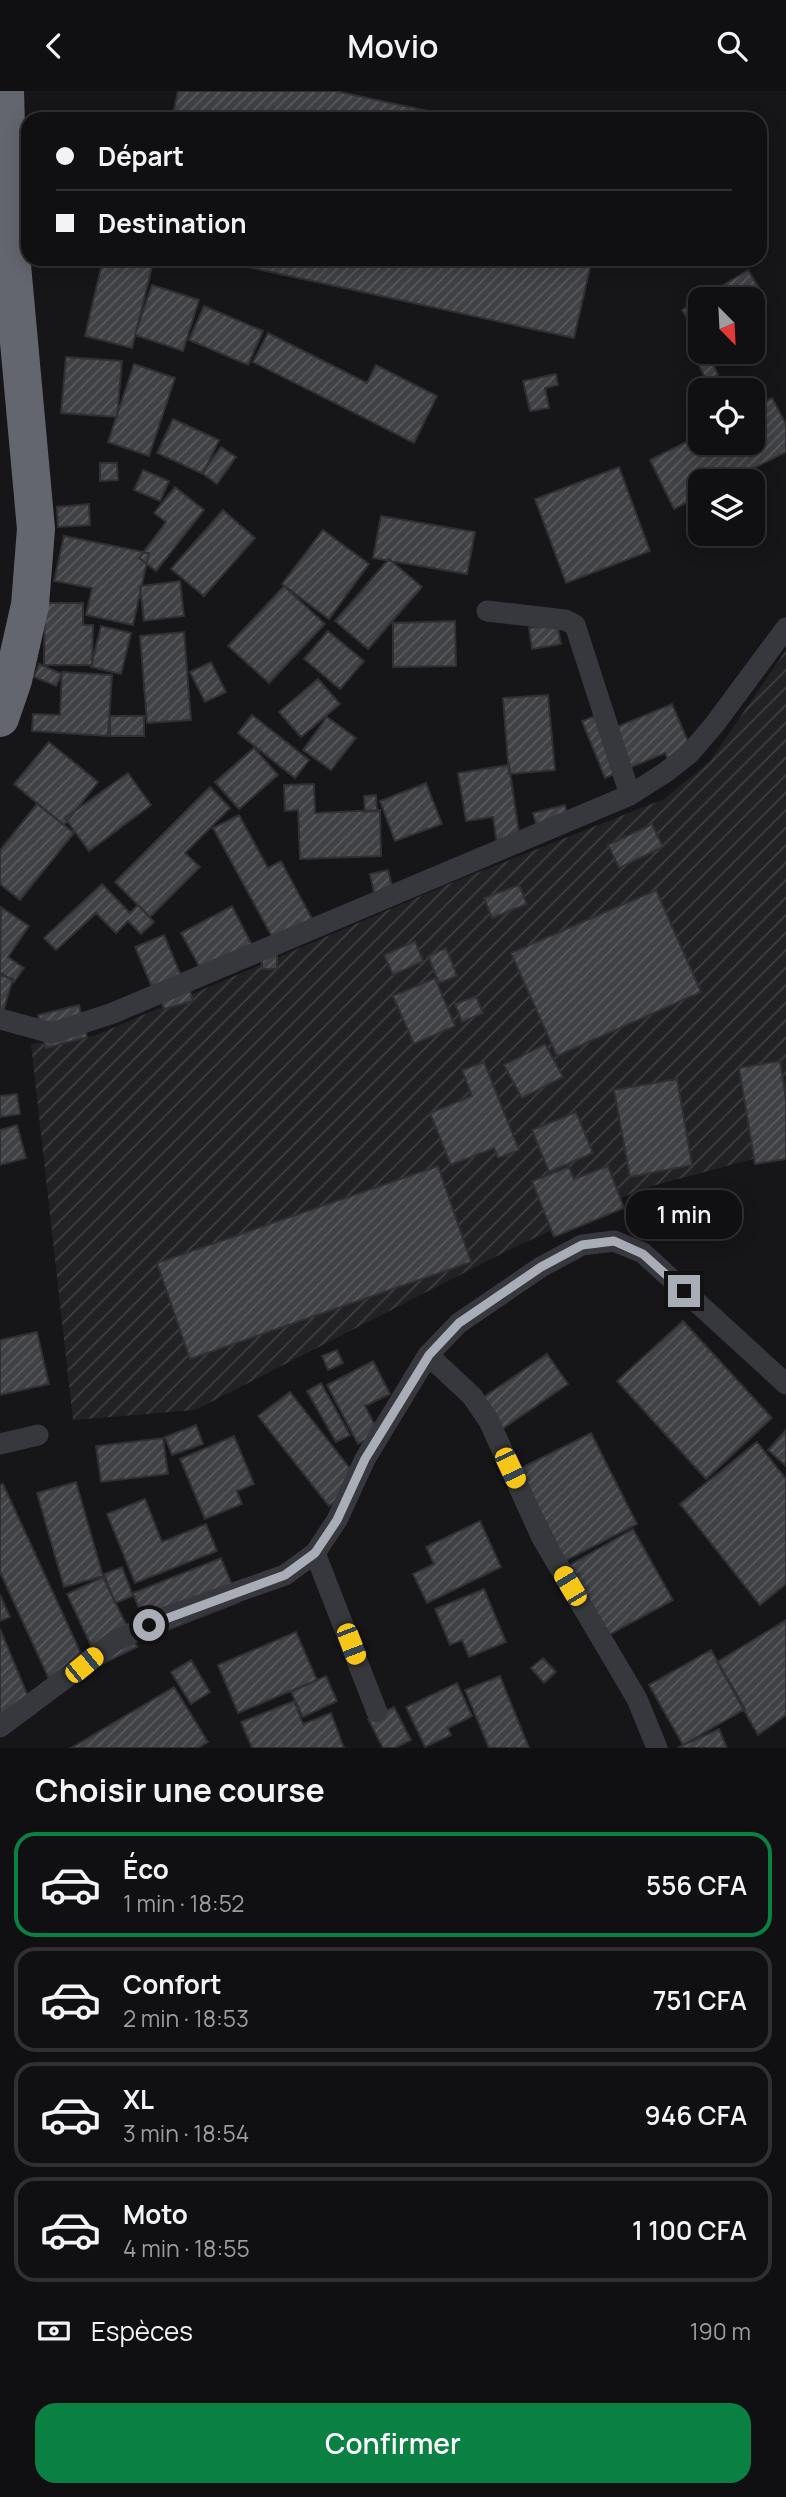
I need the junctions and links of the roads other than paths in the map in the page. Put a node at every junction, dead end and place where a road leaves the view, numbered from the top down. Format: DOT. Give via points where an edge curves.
graph roads {
  1 [pos="5,91"];
  2 [pos="5,233"];
  3 [pos="487,611"];
  4 [pos="786,628"];
  5 [pos="0,718"];
  6 [pos="631,795"];
  7 [pos="0,1019"];
  8 [pos="429,1355"];
  9 [pos="786,1384"];
  10 [pos="38,1436"];
  11 [pos="0,1444"];
  12 [pos="315,1553"];
  13 [pos="377,1712"];
  14 [pos="0,1727"];
  15 [pos="657,1748"];
  1 -- 2 [label="highway"];
  2 -- 5 [label="highway" via="36,529 30,605"];
  3 -- 6 [label="street" via="575,625"];
  4 -- 6 [label="street" via="690,753"];
  6 -- 7 [label="street" via="113,1013 52,1033"];
  8 -- 9 [label="street" via="459,1323 541,1267 582,1245 614,1241 643,1254"];
  8 -- 12 [label="street" via="365,1459 337,1520"];
  8 -- 15 [label="street" via="472,1396 489,1421 542,1538 637,1699"];
  10 -- 11 [label="street"];
  12 -- 13 [label="street"];
  12 -- 14 [label="street" via="285,1575 166,1617 115,1641"];
}
